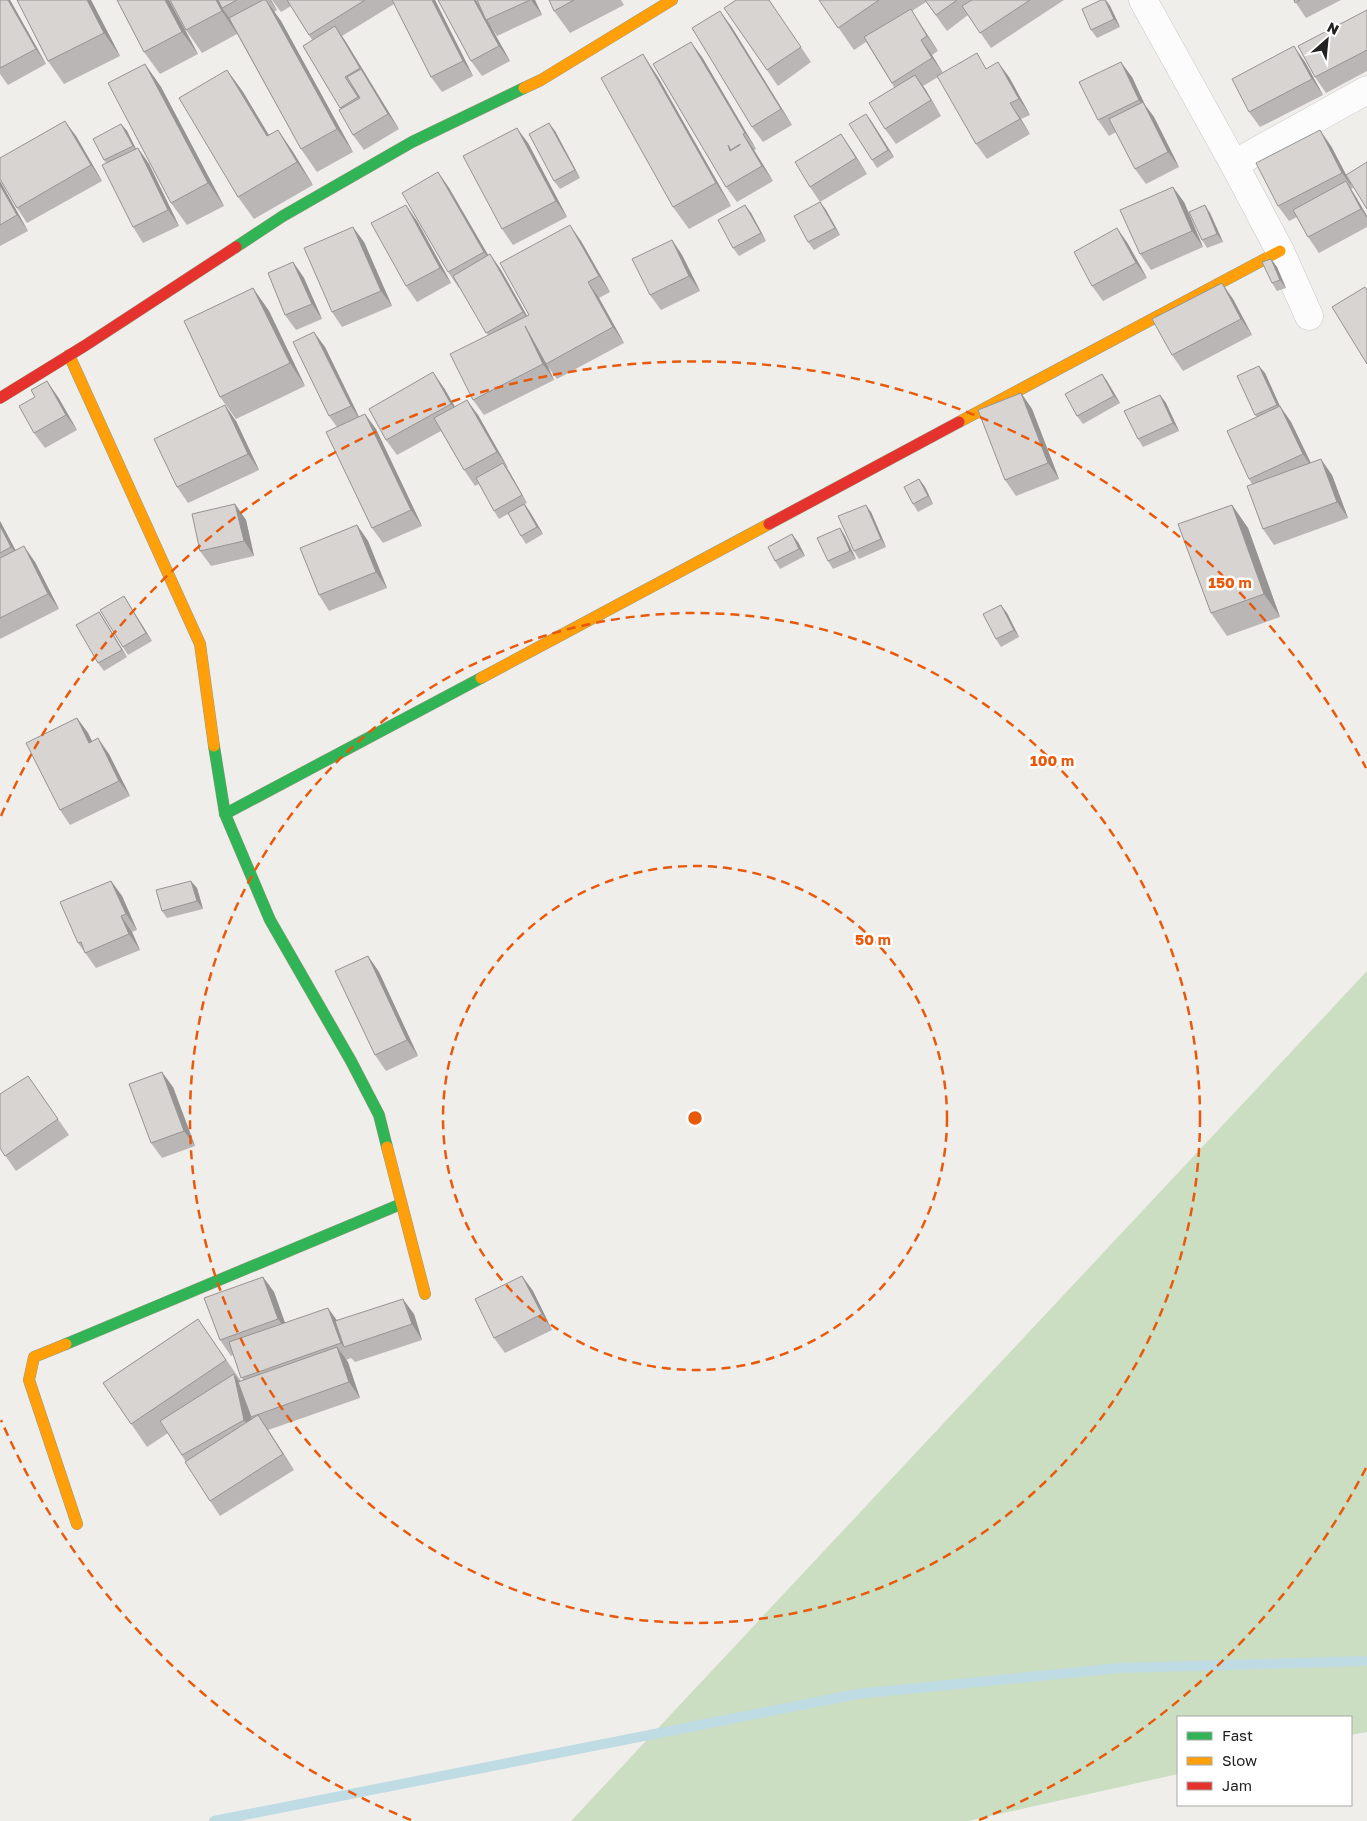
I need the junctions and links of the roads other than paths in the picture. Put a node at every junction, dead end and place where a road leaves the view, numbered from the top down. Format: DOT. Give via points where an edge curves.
graph roads {
  1 [pos="672,0"];
  2 [pos="1143,0"];
  3 [pos="1367,90"];
  4 [pos="1234,164"];
  5 [pos="1280,251"];
  6 [pos="1309,316"];
  7 [pos="69,355"];
  8 [pos="0,398"];
  9 [pos="224,814"];
  10 [pos="402,1204"];
  11 [pos="424,1294"];
  12 [pos="77,1524"];
  1 -- 7 [label="street" via="541,80 412,142 282,216"];
  2 -- 4 [label="street"];
  3 -- 4 [label="street"];
  4 -- 5 [label="street"];
  5 -- 6 [label="street"];
  5 -- 9 [label="street"];
  7 -- 8 [label="street"];
  7 -- 9 [label="street" via="200,644"];
  9 -- 10 [label="street" via="270,920 379,1115"];
  10 -- 11 [label="street"];
  10 -- 12 [label="street" via="34,1357 29,1380"];
}
